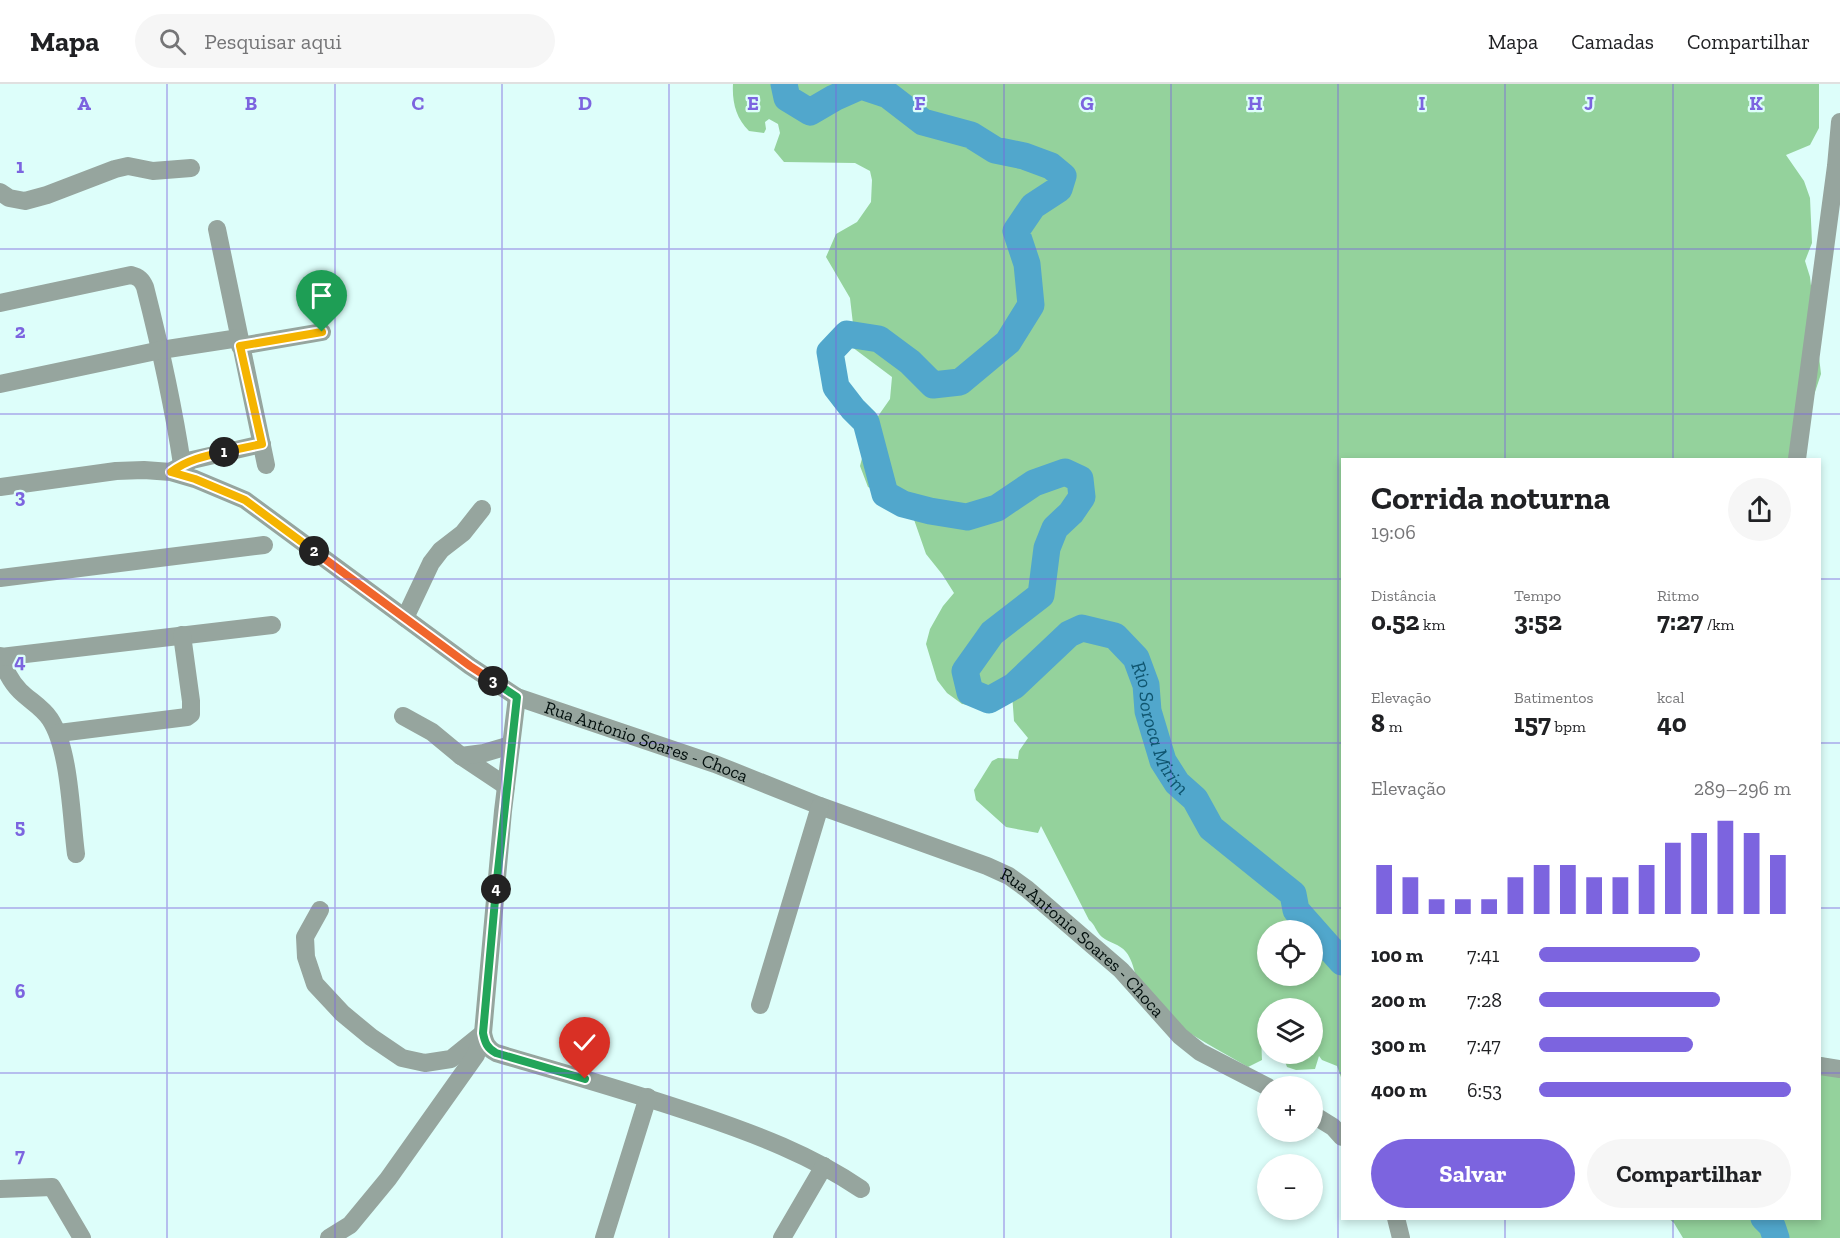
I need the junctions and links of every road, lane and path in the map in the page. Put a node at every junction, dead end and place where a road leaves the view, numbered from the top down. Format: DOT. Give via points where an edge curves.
graph roads {
  1 [pos="1840,122"];
  2 [pos="1838,166"];
  3 [pos="190,168"];
  4 [pos="0,192"];
  5 [pos="217,229"];
  6 [pos="0,303"];
  7 [pos="322,332"];
  8 [pos="240,342"];
  9 [pos="161,350"];
  10 [pos="0,384"];
  11 [pos="262,444"];
  12 [pos="1797,458"];
  13 [pos="266,465"];
  14 [pos="176,468"];
  15 [pos="0,487"];
  16 [pos="482,509"];
  17 [pos="264,545"];
  18 [pos="0,578"];
  19 [pos="405,618"];
  20 [pos="272,625"];
  21 [pos="182,635"];
  22 [pos="0,656"];
  23 [pos="517,697"];
  24 [pos="403,716"];
  25 [pos="58,734"];
  26 [pos="511,745"];
  27 [pos="461,756"];
  28 [pos="506,786"];
  29 [pos="820,806"];
  30 [pos="76,854"];
  31 [pos="320,910"];
  32 [pos="760,1005"];
  33 [pos="483,1033"];
  34 [pos="1821,1066"];
  35 [pos="1840,1069"];
  36 [pos="1257,1081"];
  37 [pos="648,1097"];
  38 [pos="1323,1121"];
  39 [pos="1341,1136"];
  40 [pos="824,1166"];
  41 [pos="0,1189"];
  42 [pos="861,1189"];
  43 [pos="1396,1220"];
  44 [pos="82,1238"];
  45 [pos="329,1238"];
  46 [pos="604,1238"];
  47 [pos="782,1238"];
  48 [pos="1401,1238"];
  1 -- 2 [label="street"];
  2 -- 12 [label="street"];
  3 -- 4 [label="street" via="153,171 128,166 25,201"];
  5 -- 8 [label="street"];
  6 -- 9 [label="street" via="137,276 145,287"];
  7 -- 8 [label="street"];
  8 -- 9 [label="street"];
  8 -- 11 [label="street"];
  9 -- 10 [label="street"];
  9 -- 14 [label="street" via="174,412"];
  11 -- 13 [label="street"];
  11 -- 14 [label="street" via="205,456"];
  14 -- 15 [label="street, Rua Antonio Soares - Choca" via="116,471"];
  14 -- 19 [label="street, Rua Antonio Soares - Choca" via="245,500"];
  16 -- 19 [label="street" via="431,563"];
  17 -- 18 [label="street"];
  19 -- 23 [label="street, Rua Antonio Soares - Choca"];
  20 -- 21 [label="street"];
  21 -- 22 [label="street"];
  21 -- 25 [label="street" via="191,714"];
  22 -- 25 [label="street" via="10,679 37,703"];
  23 -- 26 [label="street"];
  23 -- 29 [label="street, Rua Antonio Soares - Choca" via="715,764"];
  24 -- 27 [label="street" via="432,732"];
  25 -- 30 [label="street"];
  26 -- 27 [label="street"];
  26 -- 28 [label="street"];
  27 -- 28 [label="street"];
  28 -- 33 [label="street"];
  29 -- 32 [label="street"];
  29 -- 36 [label="street, Rua Antonio Soares - Choca" via="1009,876 1121,970 1180,1036 1200,1052"];
  31 -- 33 [label="street" via="305,937 306,957 315,984 371,1037 402,1058 425,1063 451,1059"];
  33 -- 37 [label="street" via="484,1042 496,1053"];
  33 -- 45 [label="street" via="476,1055 388,1179 350,1225"];
  34 -- 35 [label="street"];
  37 -- 40 [label="street" via="759,1135"];
  37 -- 46 [label="street"];
  38 -- 39 [label="street"];
  40 -- 42 [label="street"];
  40 -- 47 [label="street"];
  41 -- 44 [label="street" via="52,1187"];
  43 -- 48 [label="street"];
}
